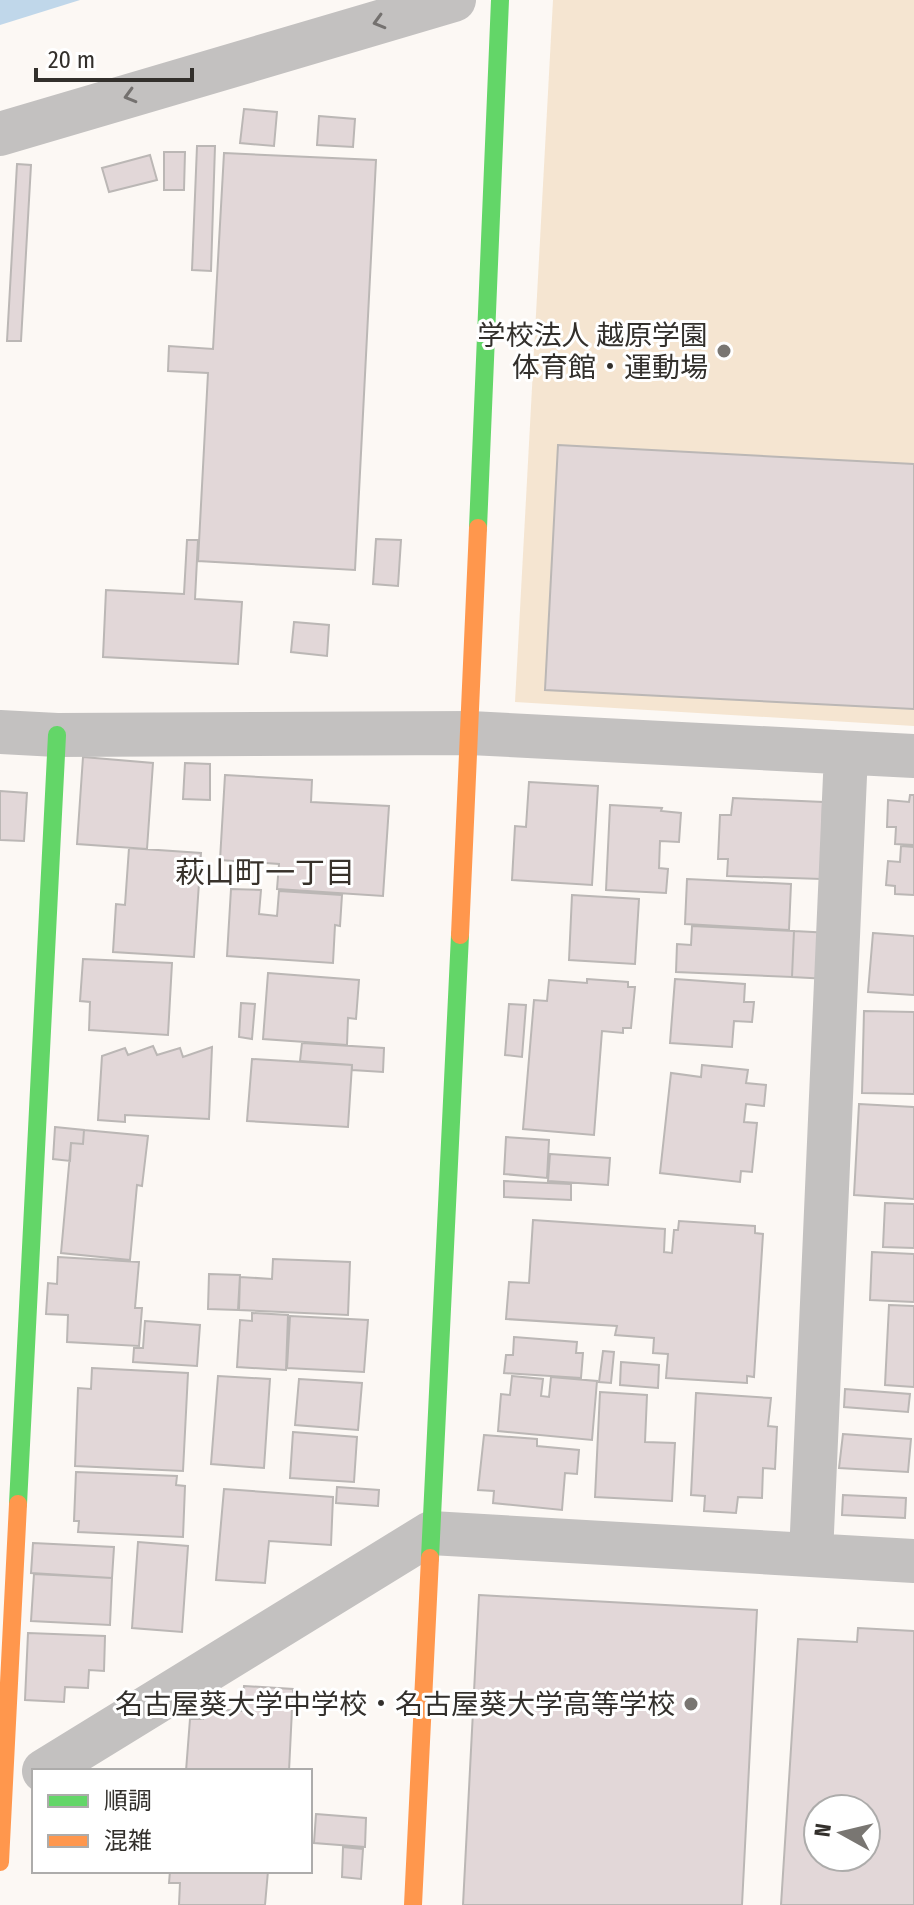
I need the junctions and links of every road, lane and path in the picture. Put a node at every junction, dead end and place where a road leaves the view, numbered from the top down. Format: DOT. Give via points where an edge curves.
graph roads {
  1 [pos="454,0"];
  2 [pos="500,0"];
  3 [pos="0,134"];
  4 [pos="0,732"];
  5 [pos="470,733"];
  6 [pos="57,735"];
  7 [pos="846,753"];
  8 [pos="914,756"];
  9 [pos="431,1533"];
  10 [pos="811,1555"];
  11 [pos="914,1561"];
  12 [pos="47,1769"];
  13 [pos="12,1790"];
  14 [pos="0,1862"];
  15 [pos="413,1905"];
  1 -- 3 [label="street, one-way"];
  2 -- 5 [label="street"];
  4 -- 6 [label="street"];
  5 -- 6 [label="street"];
  5 -- 7 [label="street"];
  5 -- 9 [label="street"];
  6 -- 13 [label="street"];
  7 -- 8 [label="street"];
  7 -- 10 [label="street"];
  9 -- 10 [label="street"];
  9 -- 12 [label="street"];
  9 -- 15 [label="street"];
  10 -- 11 [label="street"];
  13 -- 14 [label="street"];
}
